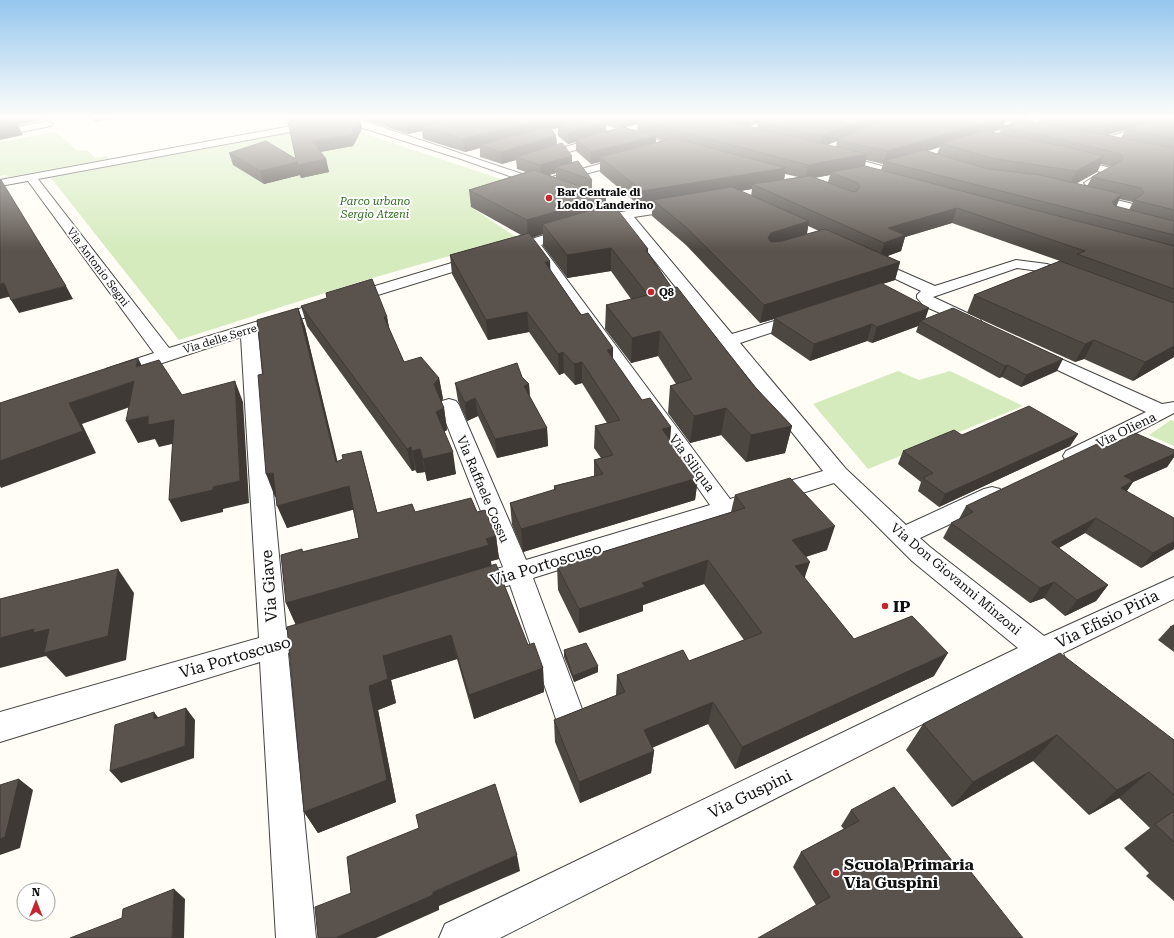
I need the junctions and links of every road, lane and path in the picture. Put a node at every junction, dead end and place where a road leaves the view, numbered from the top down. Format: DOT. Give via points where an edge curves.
graph roads {
  1 [pos="116,162"];
  2 [pos="478,162"];
  3 [pos="618,162"];
  4 [pos="856,162"];
  5 [pos="1076,162"];
  6 [pos="514,165"];
  7 [pos="895,165"];
  8 [pos="501,169"];
  9 [pos="862,175"];
  10 [pos="882,175"];
  11 [pos="31,178"];
  12 [pos="0,183"];
  13 [pos="540,183"];
  14 [pos="560,191"];
  15 [pos="695,204"];
  16 [pos="617,212"];
  17 [pos="1174,233"];
  18 [pos="532,242"];
  19 [pos="857,255"];
  20 [pos="913,281"];
  21 [pos="1086,284"];
  22 [pos="891,288"];
  23 [pos="929,294"];
  24 [pos="815,313"];
  25 [pos="986,329"];
  26 [pos="249,330"];
  27 [pos="728,341"];
  28 [pos="1021,346"];
  29 [pos="165,355"];
  30 [pos="99,377"];
  31 [pos="449,405"];
  32 [pos="1169,408"];
  33 [pos="1056,464"];
  34 [pos="838,474"];
  35 [pos="1012,485"];
  36 [pos="725,509"];
  37 [pos="903,536"];
  38 [pos="518,572"];
  39 [pos="1174,587"];
  40 [pos="451,592"];
  41 [pos="340,626"];
  42 [pos="274,646"];
  43 [pos="1053,660"];
  44 [pos="567,709"];
  45 [pos="0,726"];
  46 [pos="296,938"];
  47 [pos="459,938"];
  1 -- 11 [label="street"];
  2 -- 8 [label="street"];
  3 -- 13 [label="street"];
  4 -- 10 [label="street"];
  5 -- 17 [label="street" via="1110,171 1076,192 1129,208 1112,217"];
  6 -- 8 [label="street"];
  7 -- 10 [label="street"];
  8 -- 13 [label="street"];
  9 -- 10 [label="street"];
  11 -- 12 [label="street"];
  11 -- 29 [label="street, Via Antonio Segni"];
  13 -- 14 [label="street"];
  15 -- 16 [label="street, Via delle Serre"];
  16 -- 18 [label="street, Via delle Serre"];
  16 -- 27 [label="street, Via Don Giovanni Minzoni"];
  18 -- 26 [label="street, Via delle Serre"];
  18 -- 36 [label="street, Via Siliqua"];
  19 -- 20 [label="street"];
  20 -- 22 [label="street"];
  20 -- 23 [label="street"];
  21 -- 23 [label="street" via="1042,267 1016,264"];
  23 -- 25 [label="street" via="930,303"];
  24 -- 27 [label="street"];
  26 -- 29 [label="street, Via delle Serre"];
  26 -- 42 [label="street, Via Giave"];
  27 -- 34 [label="street, Via Don Giovanni Minzoni"];
  28 -- 32 [label="street"];
  29 -- 30 [label="street, Via delle Serre"];
  31 -- 38 [label="street, Via Raffaele Cossu"];
  32 -- 33 [label="street, Via Oliena" via="1131,438"];
  34 -- 36 [label="street, Via Portoscuso"];
  34 -- 37 [label="street, Via Don Giovanni Minzoni"];
  35 -- 37 [label="street"];
  36 -- 38 [label="street, Via Portoscuso"];
  37 -- 43 [label="street, Via Don Giovanni Minzoni"];
  38 -- 40 [label="street, Via Portoscuso"];
  38 -- 44 [label="street, Via Raffaele Cossu"];
  39 -- 43 [label="street, Via Efisio Piria"];
  41 -- 42 [label="street, Via Portoscuso"];
  42 -- 45 [label="street, Via Portoscuso"];
  42 -- 46 [label="street, Via Giave"];
  43 -- 47 [label="street, Via Guspini"];
}
